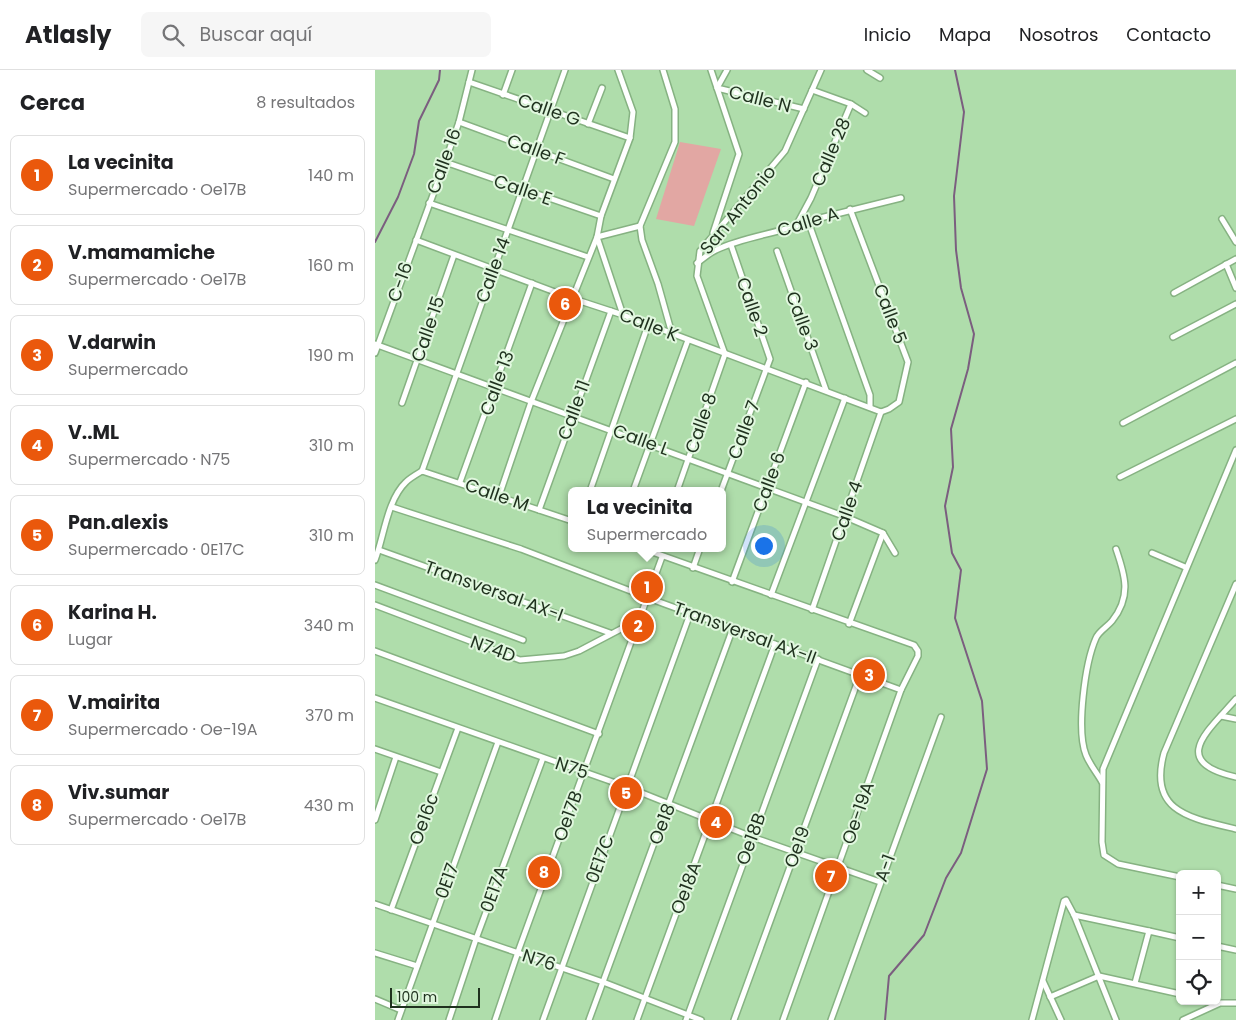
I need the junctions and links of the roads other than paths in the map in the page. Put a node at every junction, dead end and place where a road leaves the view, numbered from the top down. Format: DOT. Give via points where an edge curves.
graph roads {
  1 [pos="472,70"];
  2 [pos="512,70"];
  3 [pos="565,70"];
  4 [pos="618,70"];
  5 [pos="663,70"];
  6 [pos="711,70"];
  7 [pos="727,70"];
  8 [pos="821,70"];
  9 [pos="867,70"];
  10 [pos="880,78"];
  11 [pos="469,82"];
  12 [pos="602,88"];
  13 [pos="717,88"];
  14 [pos="812,90"];
  15 [pos="503,94"];
  16 [pos="851,104"];
  17 [pos="804,109"];
  18 [pos="550,111"];
  19 [pos="865,113"];
  20 [pos="459,122"];
  21 [pos="588,124"];
  22 [pos="629,138"];
  23 [pos="535,150"];
  24 [pos="445,162"];
  25 [pos="614,179"];
  26 [pos="522,190"];
  27 [pos="901,198"];
  28 [pos="429,203"];
  29 [pos="851,209"];
  30 [pos="601,216"];
  31 [pos="1222,219"];
  32 [pos="808,221"];
  33 [pos="641,226"];
  34 [pos="795,227"];
  35 [pos="507,230"];
  36 [pos="712,235"];
  37 [pos="597,236"];
  38 [pos="416,240"];
  39 [pos="707,242"];
  40 [pos="1236,242"];
  41 [pos="731,245"];
  42 [pos="716,250"];
  43 [pos="777,252"];
  44 [pos="454,255"];
  45 [pos="588,257"];
  46 [pos="1236,259"];
  47 [pos="697,263"];
  48 [pos="1226,264"];
  49 [pos="493,268"];
  50 [pos="532,283"];
  51 [pos="1236,288"];
  52 [pos="1174,293"];
  53 [pos="571,298"];
  54 [pos="1236,304"];
  55 [pos="611,311"];
  56 [pos="623,314"];
  57 [pos="648,325"];
  58 [pos="672,334"];
  59 [pos="1173,337"];
  60 [pos="688,340"];
  61 [pos="376,344"];
  62 [pos="375,353"];
  63 [pos="725,354"];
  64 [pos="417,359"];
  65 [pos="1236,363"];
  66 [pos="766,368"];
  67 [pos="457,373"];
  68 [pos="805,382"];
  69 [pos="495,387"];
  70 [pos="827,390"];
  71 [pos="845,398"];
  72 [pos="531,402"];
  73 [pos="402,403"];
  74 [pos="870,407"];
  75 [pos="881,412"];
  76 [pos="572,415"];
  77 [pos="1236,419"];
  78 [pos="1123,423"];
  79 [pos="611,429"];
  80 [pos="651,444"];
  81 [pos="1236,450"];
  82 [pos="689,458"];
  83 [pos="422,471"];
  84 [pos="728,474"];
  85 [pos="1120,477"];
  86 [pos="460,482"];
  87 [pos="591,487"];
  88 [pos="635,487"];
  89 [pos="678,487"];
  90 [pos="723,487"];
  91 [pos="768,487"];
  92 [pos="499,496"];
  93 [pos="805,502"];
  94 [pos="392,507"];
  95 [pos="539,510"];
  96 [pos="846,517"];
  97 [pos="568,521"];
  98 [pos="883,533"];
  99 [pos="1116,549"];
  100 [pos="379,550"];
  101 [pos="657,552"];
  102 [pos="699,552"];
  103 [pos="895,553"];
  104 [pos="1152,553"];
  105 [pos="662,557"];
  106 [pos="375,560"];
  107 [pos="1185,567"];
  108 [pos="693,568"];
  109 [pos="732,582"];
  110 [pos="1236,584"];
  111 [pos="375,585"];
  112 [pos="771,595"];
  113 [pos="648,597"];
  114 [pos="375,605"];
  115 [pos="812,610"];
  116 [pos="690,614"];
  117 [pos="638,620"];
  118 [pos="849,624"];
  119 [pos="733,628"];
  120 [pos="610,633"];
  121 [pos="523,640"];
  122 [pos="775,644"];
  123 [pos="375,651"];
  124 [pos="818,659"];
  125 [pos="860,675"];
  126 [pos="901,690"];
  127 [pos="375,698"];
  128 [pos="1236,699"];
  129 [pos="1221,716"];
  130 [pos="941,717"];
  131 [pos="1236,719"];
  132 [pos="457,728"];
  133 [pos="599,734"];
  134 [pos="498,742"];
  135 [pos="375,748"];
  136 [pos="396,756"];
  137 [pos="543,758"];
  138 [pos="441,772"];
  139 [pos="584,772"];
  140 [pos="1236,776"];
  141 [pos="1103,782"];
  142 [pos="627,787"];
  143 [pos="670,803"];
  144 [pos="712,819"];
  145 [pos="375,820"];
  146 [pos="1236,829"];
  147 [pos="752,837"];
  148 [pos="796,851"];
  149 [pos="839,868"];
  150 [pos="1176,876"];
  151 [pos="880,882"];
  152 [pos="1221,886"];
  153 [pos="1236,889"];
  154 [pos="375,904"];
  155 [pos="391,910"];
  156 [pos="1074,914"];
  157 [pos="432,922"];
  158 [pos="1149,931"];
  159 [pos="1176,936"];
  160 [pos="476,939"];
  161 [pos="1221,947"];
  162 [pos="1236,950"];
  163 [pos="375,953"];
  164 [pos="517,953"];
  165 [pos="417,966"];
  166 [pos="561,967"];
  167 [pos="1099,976"];
  168 [pos="1043,980"];
  169 [pos="603,982"];
  170 [pos="1135,983"];
  171 [pos="1176,993"];
  172 [pos="1050,997"];
  173 [pos="645,998"];
  174 [pos="375,999"];
  175 [pos="1221,1003"];
  176 [pos="1236,1003"];
  177 [pos="1217,1005"];
  178 [pos="401,1010"];
  179 [pos="687,1017"];
  180 [pos="398,1020"];
  181 [pos="449,1020"];
  182 [pos="495,1020"];
  183 [pos="543,1020"];
  184 [pos="589,1020"];
  185 [pos="637,1020"];
  186 [pos="701,1020"];
  187 [pos="735,1020"];
  188 [pos="783,1020"];
  189 [pos="831,1020"];
  190 [pos="1033,1020"];
  191 [pos="1061,1020"];
  192 [pos="1116,1020"];
  193 [pos="1183,1020"];
  1 -- 11 [label="street, Calle 16"];
  2 -- 15 [label="street"];
  3 -- 18 [label="street, Calle 14"];
  4 -- 22 [label="street" via="633,112"];
  5 -- 33 [label="street" via="675,109 675,142"];
  6 -- 13 [label="street"];
  7 -- 13 [label="street"];
  8 -- 14 [label="street, San Antonio"];
  9 -- 10 [label="street"];
  11 -- 15 [label="street, Calle G"];
  11 -- 20 [label="street, Calle 16"];
  12 -- 21 [label="street"];
  13 -- 17 [label="street, Calle N"];
  13 -- 36 [label="street" via="739,154"];
  14 -- 16 [label="street"];
  14 -- 17 [label="street, San Antonio"];
  15 -- 18 [label="street, Calle G"];
  16 -- 19 [label="street"];
  16 -- 34 [label="street, Calle 28" via="811,198"];
  17 -- 36 [label="street, San Antonio" via="785,152"];
  18 -- 21 [label="street, Calle G"];
  18 -- 23 [label="street, Calle 14"];
  20 -- 23 [label="street, Calle F"];
  20 -- 24 [label="street, Calle 16"];
  21 -- 22 [label="street, Calle G"];
  22 -- 25 [label="street"];
  23 -- 25 [label="street, Calle F"];
  23 -- 26 [label="street, Calle 14"];
  24 -- 26 [label="street, Calle E"];
  24 -- 28 [label="street, Calle 16"];
  25 -- 30 [label="street"];
  26 -- 30 [label="street, Calle E"];
  26 -- 35 [label="street, Calle 14"];
  27 -- 29 [label="street, Calle A"];
  28 -- 35 [label="street"];
  28 -- 38 [label="street, Calle 16"];
  29 -- 32 [label="street, Calle A"];
  29 -- 75 [label="street, Calle 5" via="908,362 899,402"];
  30 -- 37 [label="street"];
  31 -- 40 [label="street"];
  32 -- 34 [label="street, Calle A"];
  32 -- 74 [label="street" via="870,395"];
  33 -- 37 [label="street"];
  33 -- 58 [label="street" via="642,240"];
  34 -- 41 [label="street, Calle A"];
  35 -- 45 [label="street"];
  35 -- 49 [label="street, Calle 14"];
  36 -- 39 [label="street, San Antonio"];
  37 -- 45 [label="street"];
  37 -- 56 [label="street"];
  38 -- 44 [label="street, Calle K"];
  38 -- 61 [label="street, C-16"];
  39 -- 42 [label="street"];
  39 -- 47 [label="street, San Antonio"];
  41 -- 42 [label="street, Calle A"];
  41 -- 66 [label="street, Calle 2" via="770,359"];
  42 -- 47 [label="street, Calle A"];
  43 -- 70 [label="street, Calle 3"];
  44 -- 49 [label="street, Calle K"];
  44 -- 64 [label="street, Calle 15"];
  45 -- 53 [label="street"];
  46 -- 48 [label="street"];
  47 -- 63 [label="street, San Antonio" via="697,276"];
  48 -- 51 [label="street"];
  48 -- 52 [label="street"];
  49 -- 50 [label="street, Calle K"];
  49 -- 67 [label="street, Calle 14"];
  50 -- 53 [label="street, Calle K"];
  50 -- 69 [label="street, Calle 13"];
  53 -- 55 [label="street, Calle K"];
  53 -- 72 [label="street"];
  54 -- 59 [label="street"];
  55 -- 56 [label="street, Calle K"];
  55 -- 76 [label="street, Calle 11"];
  56 -- 57 [label="street, Calle K"];
  57 -- 58 [label="street, Calle K"];
  57 -- 79 [label="street"];
  58 -- 60 [label="street, Calle K"];
  60 -- 63 [label="street, Calle K"];
  60 -- 80 [label="street"];
  61 -- 62 [label="street, C-16"];
  61 -- 64 [label="street, Calle L"];
  63 -- 66 [label="street, Calle K"];
  63 -- 82 [label="street, Calle 8"];
  64 -- 67 [label="street, Calle L"];
  64 -- 73 [label="street, Calle 15"];
  65 -- 78 [label="street"];
  66 -- 68 [label="street, Calle K"];
  66 -- 84 [label="street, Calle 7"];
  67 -- 69 [label="street, Calle L"];
  67 -- 83 [label="street, Calle 14"];
  68 -- 70 [label="street, Calle K"];
  68 -- 91 [label="street, Calle 6"];
  69 -- 72 [label="street, Calle L"];
  69 -- 86 [label="street, Calle 13"];
  70 -- 71 [label="street, Calle K"];
  71 -- 74 [label="street, Calle K"];
  71 -- 93 [label="street"];
  72 -- 76 [label="street, Calle L"];
  72 -- 92 [label="street"];
  74 -- 75 [label="street, Calle K"];
  75 -- 96 [label="street, Calle 4"];
  76 -- 79 [label="street, Calle L"];
  76 -- 95 [label="street, Calle 11"];
  77 -- 85 [label="street"];
  79 -- 80 [label="street, Calle L"];
  79 -- 87 [label="street"];
  80 -- 82 [label="street, Calle L"];
  80 -- 88 [label="street"];
  81 -- 107 [label="street"];
  82 -- 84 [label="street, Calle L"];
  82 -- 89 [label="street, Calle 8"];
  83 -- 86 [label="street, Calle M"];
  83 -- 94 [label="street" via="406,482"];
  84 -- 90 [label="street, Calle 7"];
  84 -- 91 [label="street, Calle L"];
  86 -- 92 [label="street, Calle M"];
  91 -- 93 [label="street, Calle L"];
  91 -- 109 [label="street, Calle 6"];
  92 -- 95 [label="street, Calle M"];
  93 -- 96 [label="street, Calle L"];
  93 -- 112 [label="street"];
  94 -- 100 [label="street"];
  94 -- 113 [label="street, Transversal AX-II" via="521,549"];
  95 -- 97 [label="street, Calle M"];
  96 -- 98 [label="street, Calle L"];
  96 -- 115 [label="street, Calle 4"];
  98 -- 103 [label="street"];
  98 -- 118 [label="street"];
  99 -- 141 [label="street" via="1126,581 1123,598 1111,622 1097,635 1085,680 1081,719 1085,754"];
  100 -- 106 [label="street"];
  100 -- 120 [label="street, Transversal AX-I"];
  101 -- 105 [label="street"];
  102 -- 108 [label="street"];
  104 -- 107 [label="street"];
  105 -- 108 [label="street"];
  105 -- 113 [label="street, Oe17B"];
  107 -- 141 [label="street" via="1103,769"];
  108 -- 109 [label="street"];
  109 -- 112 [label="street"];
  110 -- 146 [label="street" via="1164,753 1159,779 1165,798 1178,811 1191,818"];
  111 -- 121 [label="street"];
  112 -- 115 [label="street"];
  113 -- 116 [label="street, Transversal AX-II"];
  113 -- 117 [label="street, Oe17B"];
  114 -- 120 [label="street, N74D" via="520,660 563,656 579,651"];
  115 -- 118 [label="street"];
  116 -- 119 [label="street, Transversal AX-II"];
  116 -- 142 [label="street, 0E17C"];
  117 -- 120 [label="street, N74D"];
  117 -- 133 [label="street, Oe17B"];
  118 -- 126 [label="street, Oe-19A" via="914,646 919,654"];
  119 -- 122 [label="street, Transversal AX-II"];
  119 -- 143 [label="street, Oe18"];
  122 -- 124 [label="street, Transversal AX-II"];
  122 -- 144 [label="street, Oe18A"];
  123 -- 133 [label="street"];
  124 -- 125 [label="street, Transversal AX-II"];
  124 -- 147 [label="street, Oe18B"];
  125 -- 126 [label="street, Transversal AX-II"];
  125 -- 148 [label="street, Oe19"];
  126 -- 149 [label="street, Oe-19A"];
  127 -- 132 [label="street, N75"];
  128 -- 129 [label="street"];
  129 -- 131 [label="street"];
  129 -- 140 [label="street" via="1202,738 1198,755 1203,765 1212,770"];
  130 -- 151 [label="street, A-1"];
  132 -- 134 [label="street, N75"];
  132 -- 138 [label="street, Oe16c"];
  133 -- 139 [label="street, Oe17B"];
  134 -- 137 [label="street, N75"];
  134 -- 157 [label="street, 0E17"];
  135 -- 136 [label="street"];
  136 -- 138 [label="street"];
  136 -- 145 [label="street"];
  137 -- 139 [label="street, N75"];
  137 -- 160 [label="street, 0E17A"];
  138 -- 155 [label="street, Oe16c"];
  139 -- 142 [label="street, N75"];
  139 -- 164 [label="street, Oe17B"];
  141 -- 150 [label="street" via="1104,855 1118,864"];
  142 -- 143 [label="street, N75"];
  142 -- 166 [label="street, 0E17C"];
  143 -- 144 [label="street, N75"];
  143 -- 169 [label="street, Oe18"];
  144 -- 147 [label="street, N75"];
  144 -- 173 [label="street, Oe18A"];
  147 -- 148 [label="street, N75"];
  147 -- 179 [label="street, Oe18B"];
  148 -- 149 [label="street, N75"];
  148 -- 187 [label="street, Oe19"];
  149 -- 151 [label="street, N75"];
  149 -- 188 [label="street, Oe-19A"];
  151 -- 189 [label="street, A-1"];
  152 -- 153 [label="street"];
  154 -- 155 [label="street, N76"];
  155 -- 157 [label="street, N76"];
  156 -- 158 [label="street"];
  156 -- 167 [label="street"];
  156 -- 168 [label="street" via="1069,902 1064,901"];
  157 -- 160 [label="street, N76"];
  157 -- 165 [label="street, 0E17"];
  158 -- 159 [label="street"];
  158 -- 170 [label="street"];
  160 -- 164 [label="street, N76"];
  160 -- 181 [label="street, 0E17A"];
  161 -- 162 [label="street"];
  163 -- 165 [label="street"];
  164 -- 166 [label="street, N76"];
  164 -- 182 [label="street, Oe17B"];
  165 -- 178 [label="street, 0E17"];
  166 -- 169 [label="street, N76"];
  166 -- 183 [label="street, 0E17C"];
  167 -- 170 [label="street"];
  167 -- 172 [label="street"];
  167 -- 192 [label="street"];
  168 -- 172 [label="street"];
  168 -- 190 [label="street"];
  169 -- 173 [label="street, N76"];
  169 -- 184 [label="street, Oe18"];
  170 -- 171 [label="street"];
  172 -- 191 [label="street"];
  173 -- 179 [label="street, N76"];
  173 -- 185 [label="street, Oe18A"];
  174 -- 178 [label="street"];
  175 -- 176 [label="street"];
  177 -- 193 [label="street"];
  178 -- 180 [label="street, 0E17"];
  179 -- 186 [label="street, N76"];
}
